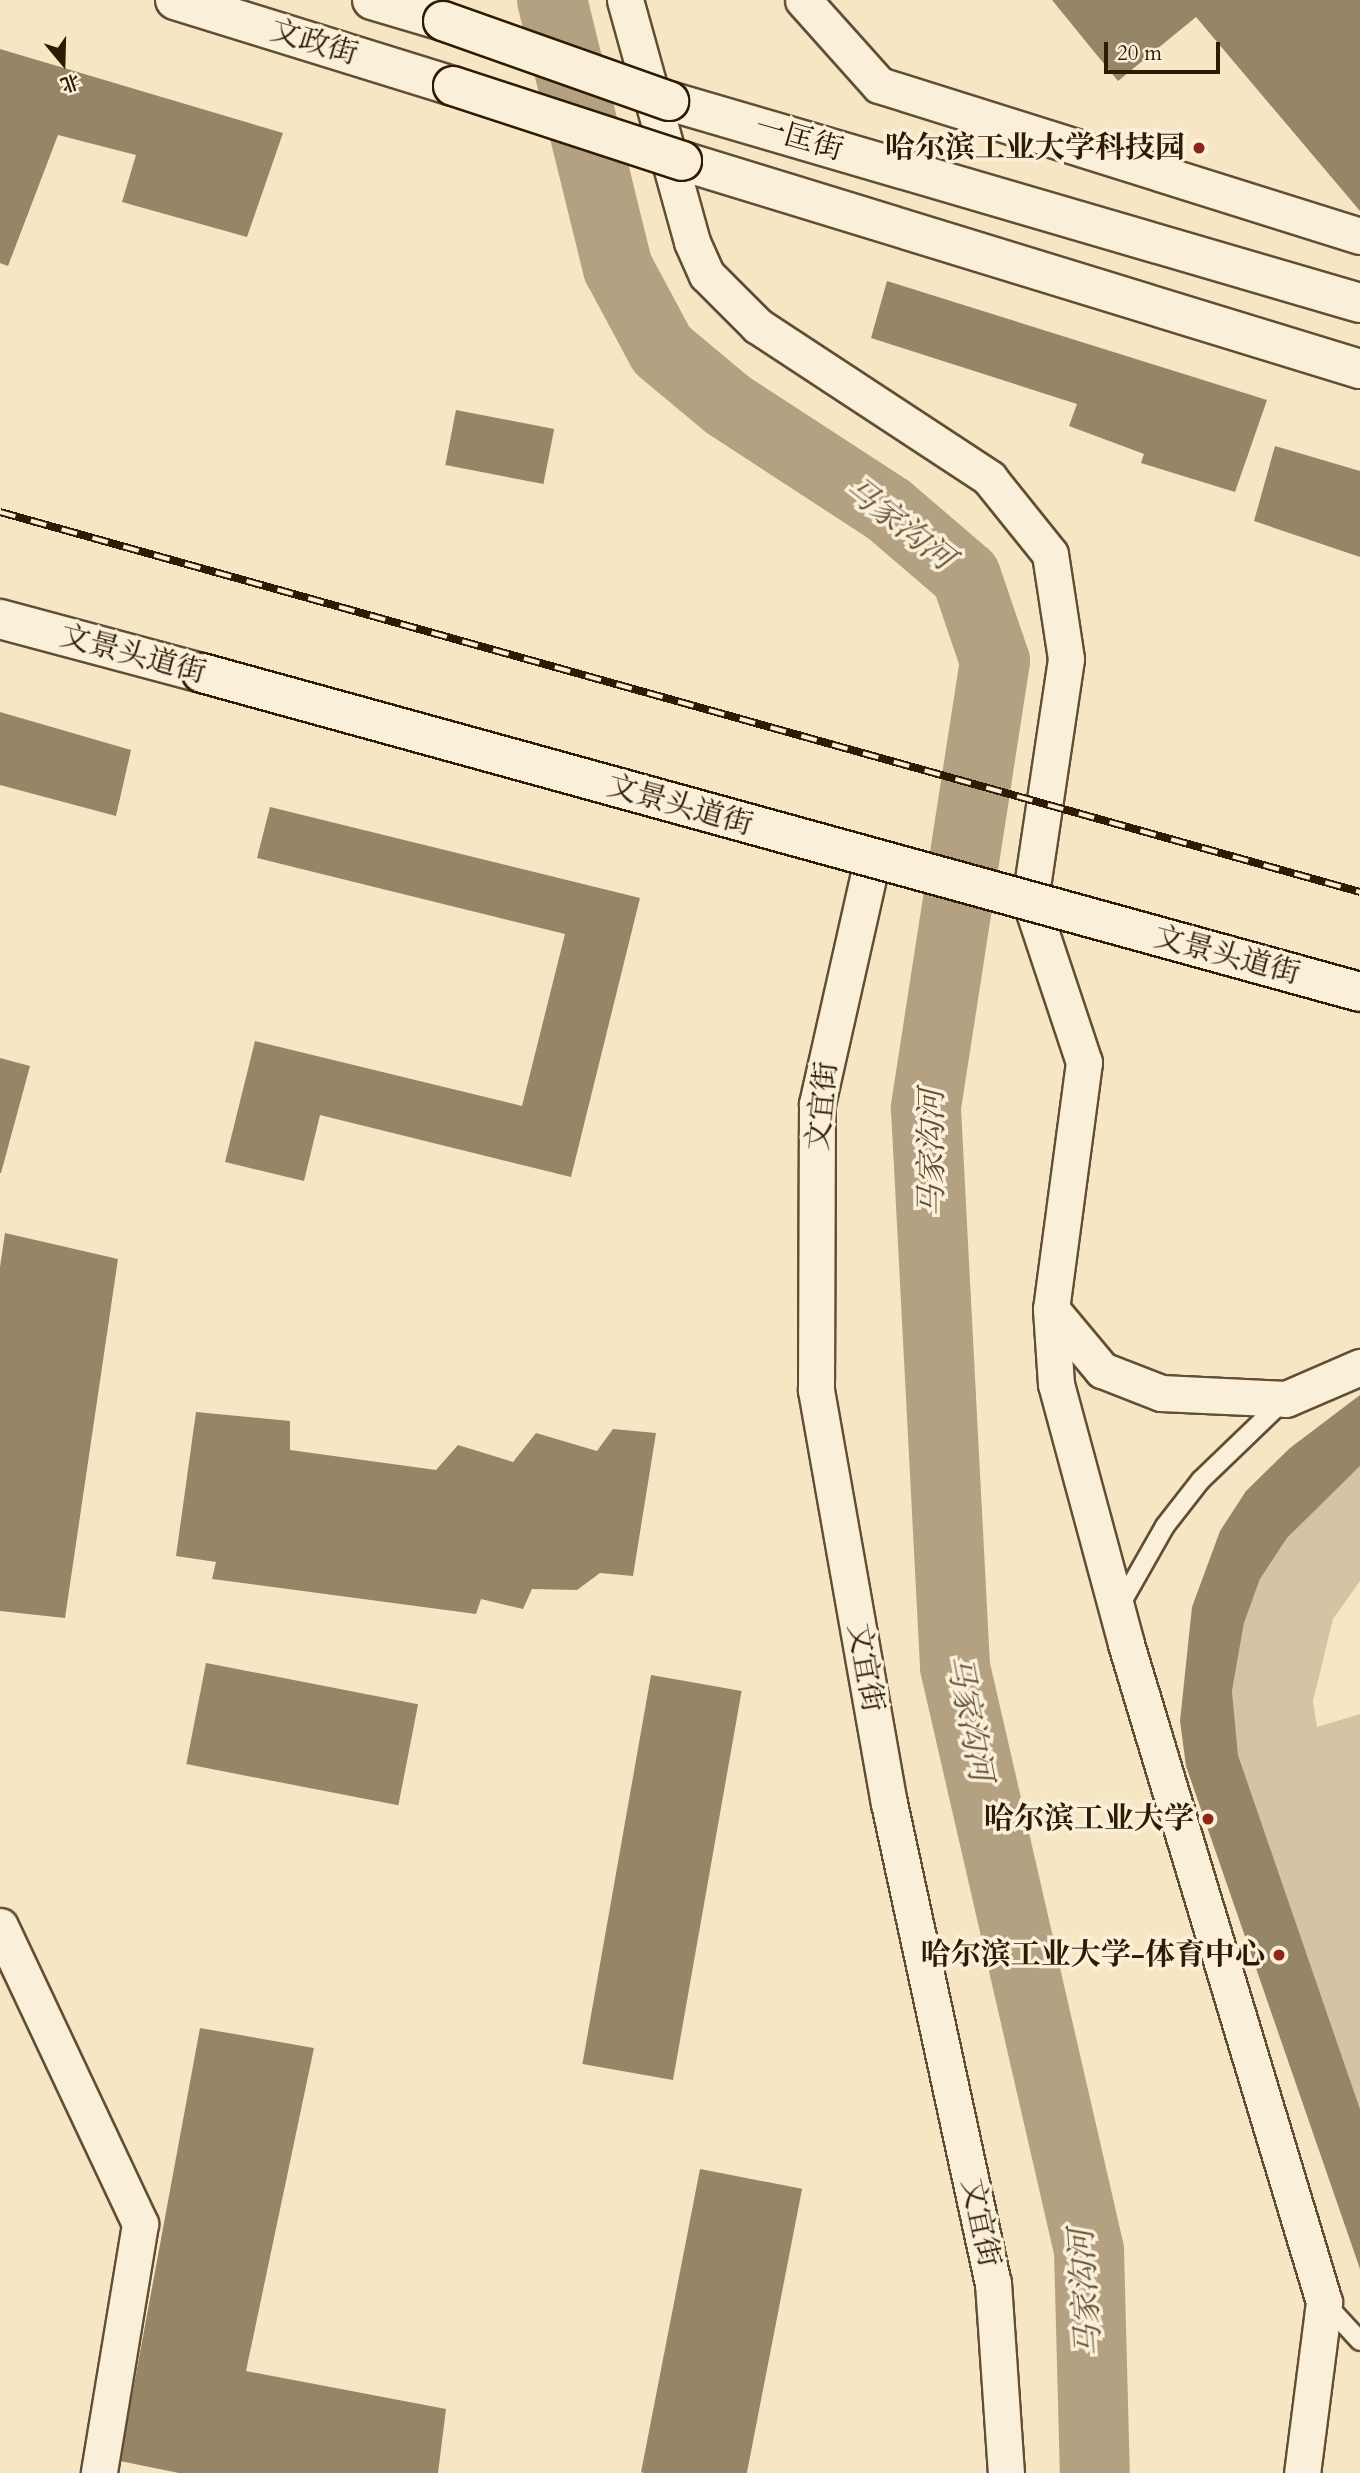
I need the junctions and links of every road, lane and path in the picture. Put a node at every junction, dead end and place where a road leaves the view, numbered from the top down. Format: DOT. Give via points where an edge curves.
graph roads {
  1 [pos="175,0"];
  2 [pos="372,0"];
  3 [pos="625,0"];
  4 [pos="803,0"];
  5 [pos="443,21"];
  6 [pos="453,86"];
  7 [pos="1360,236"];
  8 [pos="1360,303"];
  9 [pos="1360,369"];
  10 [pos="0,619"];
  11 [pos="872,860"];
  12 [pos="1360,992"];
  13 [pos="1051,1310"];
  14 [pos="1360,1367"];
  15 [pos="1286,1399"];
  16 [pos="1119,1607"];
  17 [pos="0,1926"];
  18 [pos="1324,2302"];
  19 [pos="1360,2341"];
  20 [pos="99,2473"];
  21 [pos="1006,2473"];
  22 [pos="1301,2473"];
  1 -- 6 [label="main road, 文政街"];
  2 -- 5 [label="main road, 文政街"];
  3 -- 13 [label="street" via="692,242 707,275 758,326 989,478 1050,554 1066,659 1030,900 1084,1062"];
  4 -- 7 [label="street" via="879,85"];
  5 -- 8 [label="main road, 一匡街, bridge" via="669,101"];
  6 -- 9 [label="main road, 一匡街, bridge"];
  10 -- 11 [label="main road, 文景头道街, bridge"];
  11 -- 12 [label="main road, 文景头道街, bridge"];
  11 -- 21 [label="street, 文宜街" via="817,1104 816,1390 889,1803 993,2283"];
  13 -- 15 [label="street" via="1102,1370 1161,1393"];
  13 -- 16 [label="street" via="1056,1384"];
  14 -- 15 [label="street"];
  15 -- 16 [label="lane" via="1201,1480 1159,1536"];
  16 -- 18 [label="street"];
  17 -- 20 [label="street" via="140,2224"];
  18 -- 19 [label="lane"];
  18 -- 22 [label="street"];
}
